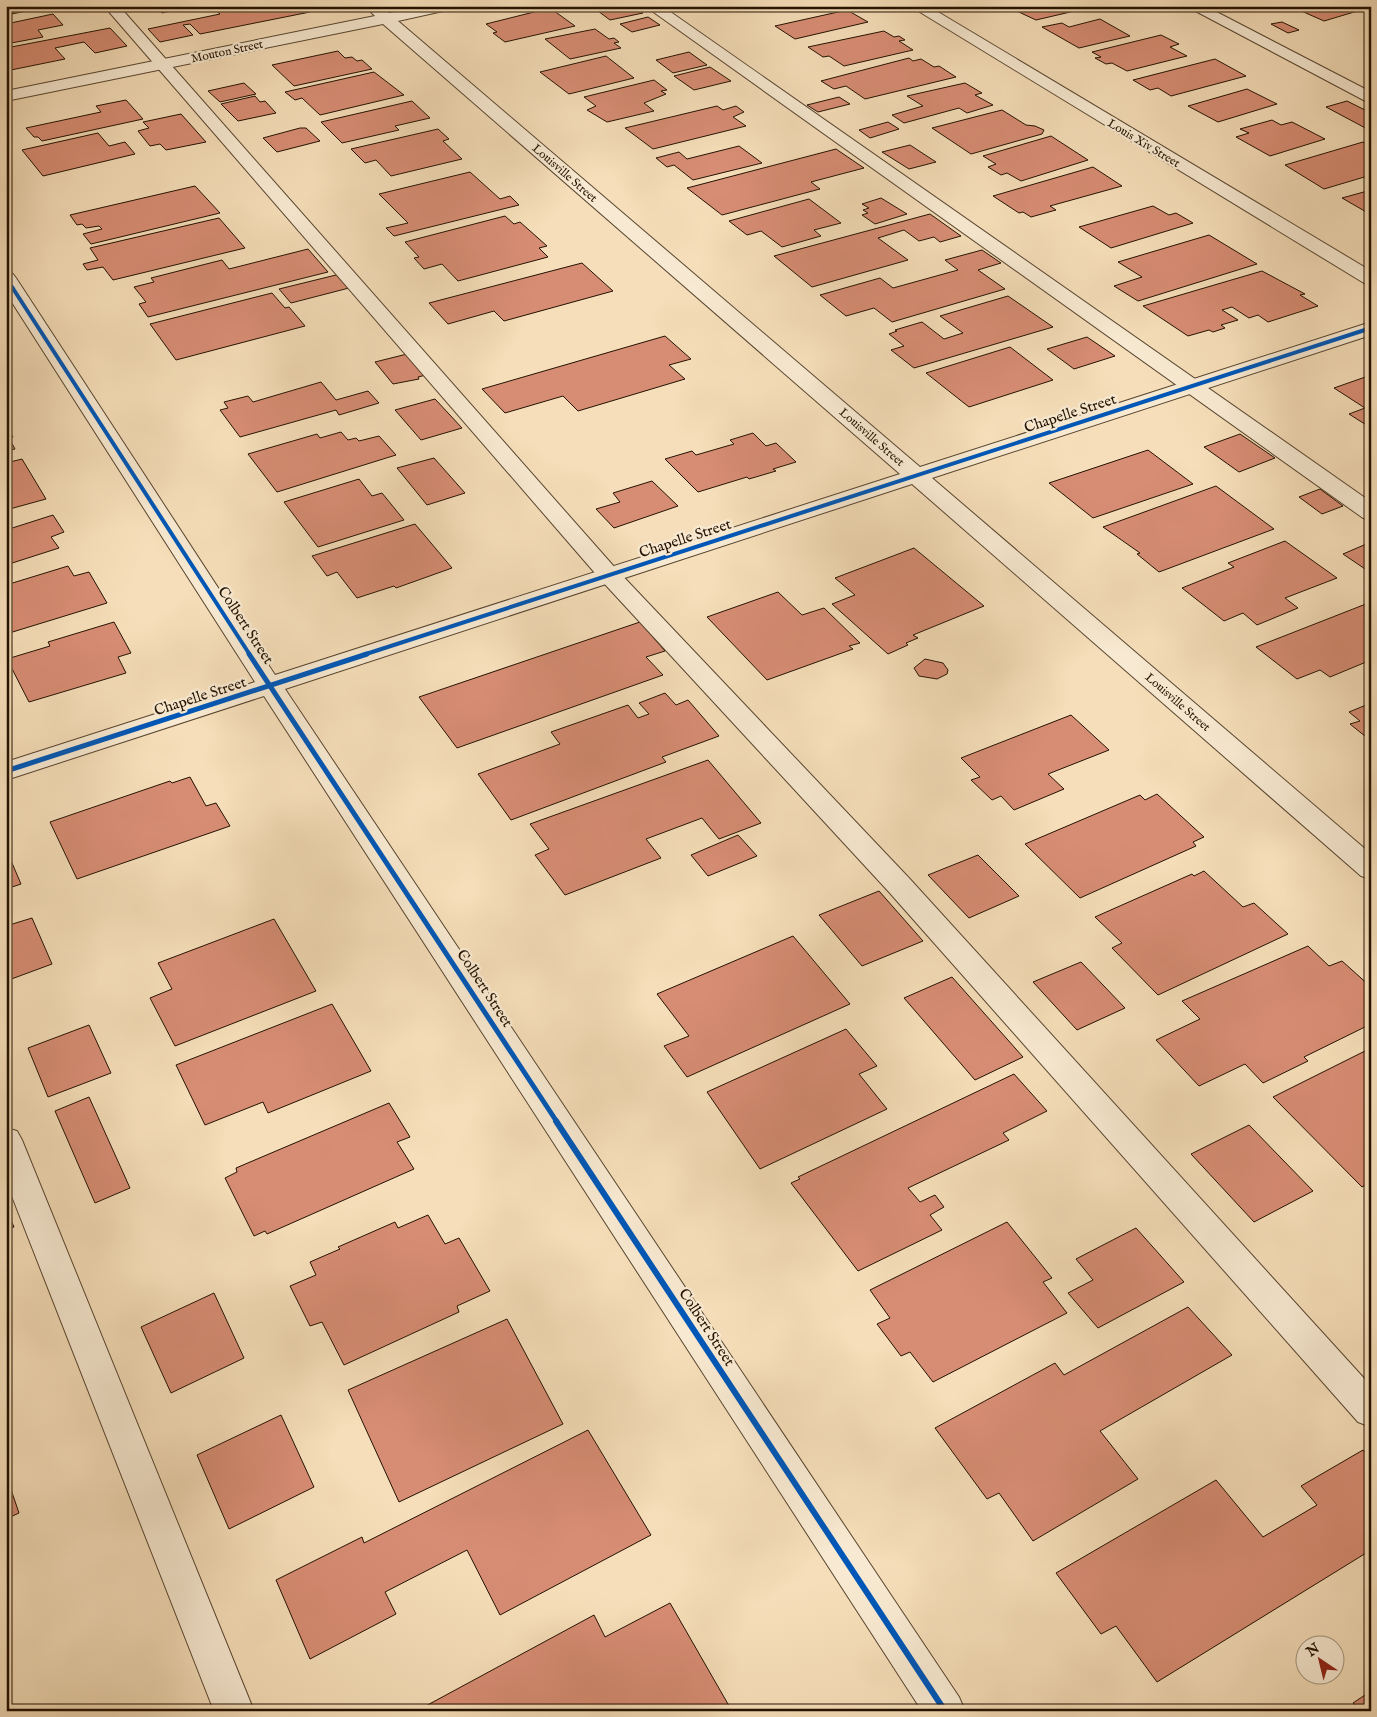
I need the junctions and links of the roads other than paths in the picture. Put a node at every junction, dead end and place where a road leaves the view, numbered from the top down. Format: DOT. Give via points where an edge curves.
graph roads {
  1 [pos="111,6"];
  2 [pos="447,6"];
  3 [pos="652,6"];
  4 [pos="917,6"];
  5 [pos="1193,6"];
  6 [pos="379,13"];
  7 [pos="164,64"];
  8 [pos="6,96"];
  9 [pos="1371,99"];
  10 [pos="6,278"];
  11 [pos="1371,279"];
  12 [pos="1371,328"];
  13 [pos="1191,386"];
  14 [pos="917,476"];
  15 [pos="1371,513"];
  16 [pos="609,575"];
  17 [pos="270,686"];
  18 [pos="6,771"];
  19 [pos="1371,869"];
  20 [pos="6,1140"];
  21 [pos="1371,1411"];
  22 [pos="234,1711"];
  23 [pos="945,1711"];
  1 -- 7 [label="street"];
  2 -- 6 [label="street, Mouton Street"];
  3 -- 13 [label="street"];
  4 -- 11 [label="street, Louis Xiv Street"];
  5 -- 9 [label="street"];
  6 -- 7 [label="street, Mouton Street"];
  6 -- 14 [label="street, Louisville Street"];
  7 -- 8 [label="street, Mouton Street"];
  7 -- 16 [label="street"];
  10 -- 17 [label="street, Colbert Street"];
  12 -- 13 [label="street, Chapelle Street"];
  13 -- 14 [label="street, Chapelle Street"];
  13 -- 15 [label="street"];
  14 -- 16 [label="street, Chapelle Street"];
  14 -- 19 [label="street, Louisville Street"];
  16 -- 17 [label="street, Chapelle Street"];
  16 -- 21 [label="street" via="899,885"];
  17 -- 18 [label="street, Chapelle Street"];
  17 -- 23 [label="street, Colbert Street"];
  20 -- 22 [label="street"];
}
